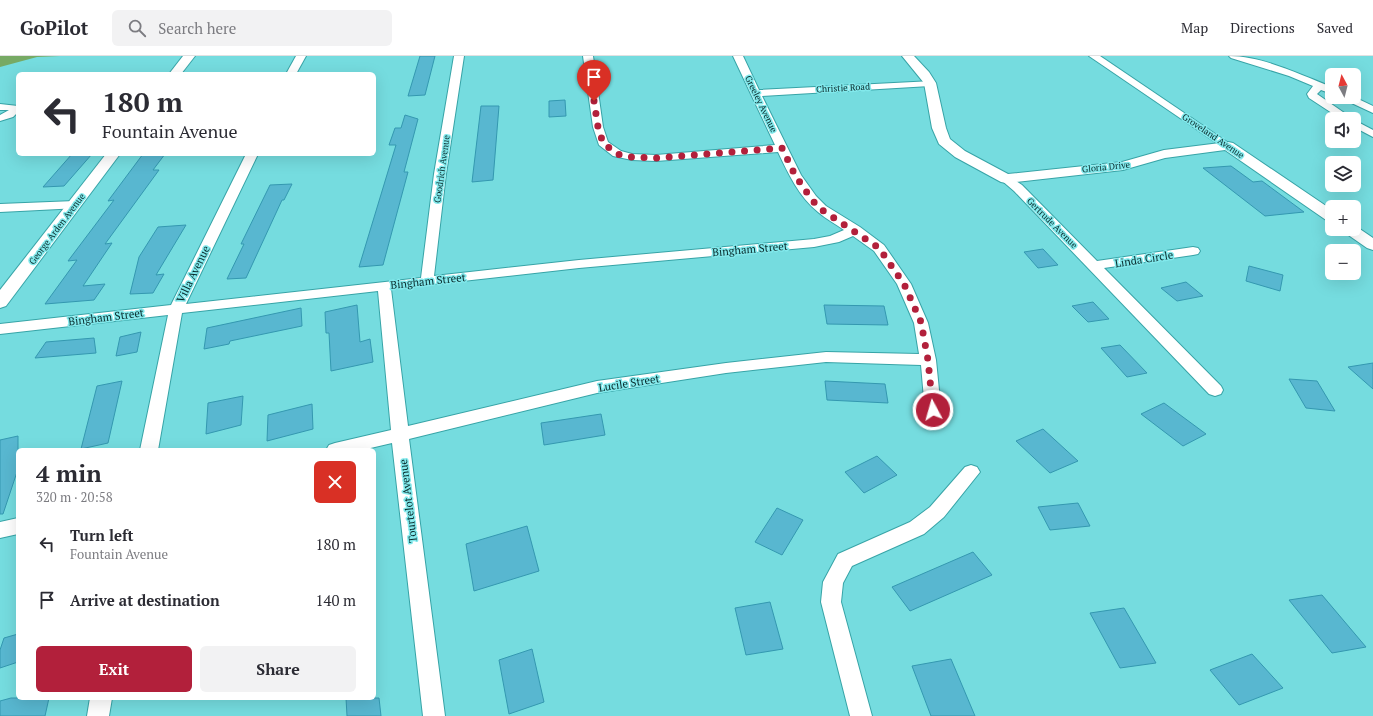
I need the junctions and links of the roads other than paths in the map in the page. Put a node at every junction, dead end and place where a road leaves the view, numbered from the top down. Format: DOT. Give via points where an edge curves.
graph roads {
  1 [pos="189,56"];
  2 [pos="300,56"];
  3 [pos="459,56"];
  4 [pos="588,56"];
  5 [pos="738,56"];
  6 [pos="908,56"];
  7 [pos="1094,56"];
  8 [pos="1234,56"];
  9 [pos="177,72"];
  10 [pos="292,72"];
  11 [pos="930,83"];
  12 [pos="1321,86"];
  13 [pos="1325,88"];
  14 [pos="756,93"];
  15 [pos="1361,104"];
  16 [pos="0,107"];
  17 [pos="16,108"];
  18 [pos="1373,110"];
  19 [pos="1337,112"];
  20 [pos="0,118"];
  21 [pos="1361,126"];
  22 [pos="1373,134"];
  23 [pos="1228,146"];
  24 [pos="782,148"];
  25 [pos="112,156"];
  26 [pos="251,156"];
  27 [pos="1006,179"];
  28 [pos="76,205"];
  29 [pos="0,208"];
  30 [pos="1325,212"];
  31 [pos="855,230"];
  32 [pos="1360,236"];
  33 [pos="1373,245"];
  34 [pos="1193,251"];
  35 [pos="1094,266"];
  36 [pos="427,281"];
  37 [pos="384,286"];
  38 [pos="0,302"];
  39 [pos="176,309"];
  40 [pos="0,329"];
  41 [pos="928,360"];
  42 [pos="1215,390"];
  43 [pos="933,410"];
  44 [pos="400,434"];
  45 [pos="149,448"];
  46 [pos="343,448"];
  47 [pos="970,472"];
  48 [pos="16,526"];
  49 [pos="0,530"];
  50 [pos="101,700"];
  51 [pos="98,716"];
  52 [pos="434,716"];
  53 [pos="861,716"];
  1 -- 9 [label="street"];
  2 -- 10 [label="street"];
  3 -- 36 [label="street, Goodrich Avenue" via="440,174"];
  4 -- 24 [label="street" via="598,127 603,143 617,154 656,158"];
  5 -- 14 [label="street, Greeley Avenue"];
  6 -- 11 [label="street, Gertrude Avenue"];
  7 -- 23 [label="street, Groveland Avenue"];
  8 -- 12 [label="street"];
  11 -- 14 [label="street, Christie Road"];
  11 -- 27 [label="street, Gertrude Avenue" via="944,141 960,154"];
  12 -- 13 [label="street"];
  12 -- 19 [label="street" via="1314,90 1313,96"];
  14 -- 24 [label="street, Greeley Avenue"];
  15 -- 18 [label="street"];
  16 -- 17 [label="street"];
  17 -- 20 [label="street"];
  21 -- 22 [label="street"];
  23 -- 27 [label="street, Gloria Drive" via="1164,154 1123,166"];
  23 -- 30 [label="street, Groveland Avenue"];
  24 -- 31 [label="street, Greeley Avenue" via="795,175 812,200 822,210"];
  25 -- 28 [label="street, George Arden Avenue"];
  26 -- 39 [label="street, Villa Avenue"];
  27 -- 35 [label="street, Gertrude Avenue" via="1018,188"];
  28 -- 29 [label="street"];
  28 -- 38 [label="street, George Arden Avenue"];
  31 -- 36 [label="street, Bingham Street" via="834,239 814,243 579,264"];
  31 -- 41 [label="street, Greeley Avenue" via="879,248 904,284 921,322"];
  32 -- 33 [label="street"];
  34 -- 35 [label="street, Linda Circle"];
  35 -- 42 [label="street, Gertrude Avenue"];
  36 -- 37 [label="street, Bingham Street"];
  37 -- 39 [label="street, Bingham Street"];
  37 -- 44 [label="street, Tourtelot Avenue"];
  39 -- 40 [label="street, Bingham Street"];
  39 -- 45 [label="street, Villa Avenue"];
  41 -- 43 [label="street, Greeley Avenue"];
  41 -- 44 [label="street, Lucile Street" via="826,357 726,368 597,387"];
  44 -- 46 [label="street, Lucile Street"];
  44 -- 52 [label="street, Tourtelot Avenue"];
  47 -- 53 [label="street" via="937,512 906,534 845,560 833,582 831,602"];
  48 -- 49 [label="street"];
  50 -- 51 [label="street"];
}
